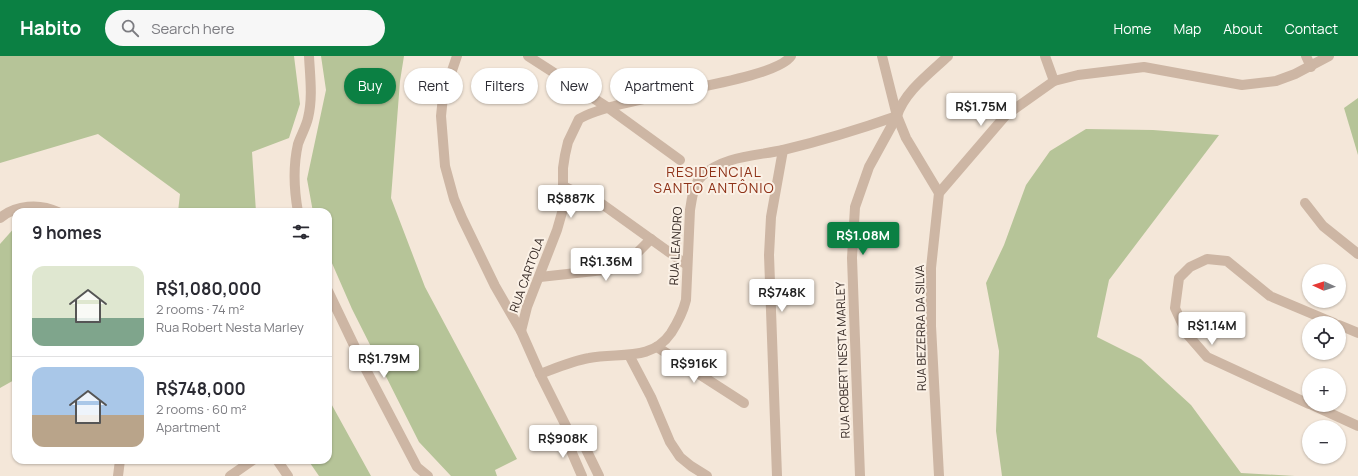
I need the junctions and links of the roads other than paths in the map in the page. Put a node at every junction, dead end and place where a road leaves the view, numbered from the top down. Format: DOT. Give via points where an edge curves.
graph roads {
  1 [pos="309,56"];
  2 [pos="458,56"];
  3 [pos="528,56"];
  4 [pos="791,56"];
  5 [pos="882,56"];
  6 [pos="948,56"];
  7 [pos="1045,56"];
  8 [pos="1306,56"];
  9 [pos="1329,56"];
  10 [pos="1311,67"];
  11 [pos="1054,81"];
  12 [pos="607,107"];
  13 [pos="897,116"];
  14 [pos="783,150"];
  15 [pos="680,160"];
  16 [pos="563,186"];
  17 [pos="939,193"];
  18 [pos="1305,203"];
  19 [pos="20,208"];
  20 [pos="41,208"];
  21 [pos="297,208"];
  22 [pos="12,209"];
  23 [pos="0,218"];
  24 [pos="651,239"];
  25 [pos="1358,254"];
  26 [pos="687,265"];
  27 [pos="540,277"];
  28 [pos="332,299"];
  29 [pos="1317,316"];
  30 [pos="1346,328"];
  31 [pos="521,331"];
  32 [pos="1358,332"];
  33 [pos="657,348"];
  34 [pos="629,355"];
  35 [pos="540,374"];
  36 [pos="1302,401"];
  37 [pos="744,403"];
  38 [pos="1327,412"];
  39 [pos="1358,426"];
  40 [pos="571,436"];
  41 [pos="120,464"];
  42 [pos="247,464"];
  43 [pos="279,464"];
  44 [pos="595,474"];
  45 [pos="118,476"];
  46 [pos="230,476"];
  47 [pos="288,476"];
  48 [pos="428,476"];
  49 [pos="582,476"];
  50 [pos="707,476"];
  51 [pos="777,476"];
  52 [pos="860,476"];
  53 [pos="939,476"];
  1 -- 21 [label="street" via="311,95 308,118 298,144 295,173"];
  2 -- 31 [label="street" via="443,96 441,116 445,166 462,218 495,286"];
  3 -- 12 [label="street"];
  4 -- 12 [label="street, RUA CARTOLA" via="783,64 754,75"];
  5 -- 13 [label="street"];
  6 -- 13 [label="street, RUA ROBERT NESTA MARLEY" via="904,102"];
  7 -- 11 [label="street"];
  8 -- 10 [label="street"];
  9 -- 10 [label="street"];
  10 -- 11 [label="street" via="1276,82 1242,85 1144,68 1106,70"];
  11 -- 17 [label="street" via="1006,115"];
  12 -- 15 [label="street"];
  12 -- 16 [label="street, RUA CARTOLA" via="582,117 576,124 565,155"];
  13 -- 14 [label="street, RUA LEANDRO"];
  13 -- 17 [label="street" via="906,138"];
  13 -- 52 [label="street, RUA ROBERT NESTA MARLEY" via="869,167 855,207 852,258"];
  14 -- 26 [label="street, RUA LEANDRO" via="729,161 701,176 692,195"];
  14 -- 51 [label="street" via="771,217 769,255"];
  16 -- 24 [label="street" via="602,204"];
  16 -- 27 [label="street, RUA CARTOLA" via="563,210"];
  17 -- 53 [label="street, RUA BEZERRA DA SILVA" via="932,268 931,326"];
  18 -- 25 [label="street" via="1323,226"];
  19 -- 20 [label="street"];
  22 -- 23 [label="street"];
  24 -- 26 [label="street"];
  24 -- 27 [label="street" via="622,268"];
  26 -- 33 [label="street, RUA LEANDRO" via="683,312 667,338"];
  27 -- 31 [label="street, RUA CARTOLA" via="527,306"];
  28 -- 48 [label="street" via="417,467"];
  29 -- 36 [label="street" via="1270,296 1227,261 1207,259 1190,267 1179,278 1175,308 1187,334 1207,357"];
  30 -- 32 [label="street"];
  31 -- 35 [label="street"];
  33 -- 34 [label="street"];
  33 -- 37 [label="street"];
  34 -- 35 [label="street" via="575,360"];
  34 -- 50 [label="street" via="680,457"];
  35 -- 40 [label="street"];
  38 -- 39 [label="street"];
  40 -- 44 [label="street" via="583,444"];
  40 -- 49 [label="street" via="572,453"];
  41 -- 45 [label="street"];
  42 -- 46 [label="street"];
  43 -- 47 [label="street"];
}
